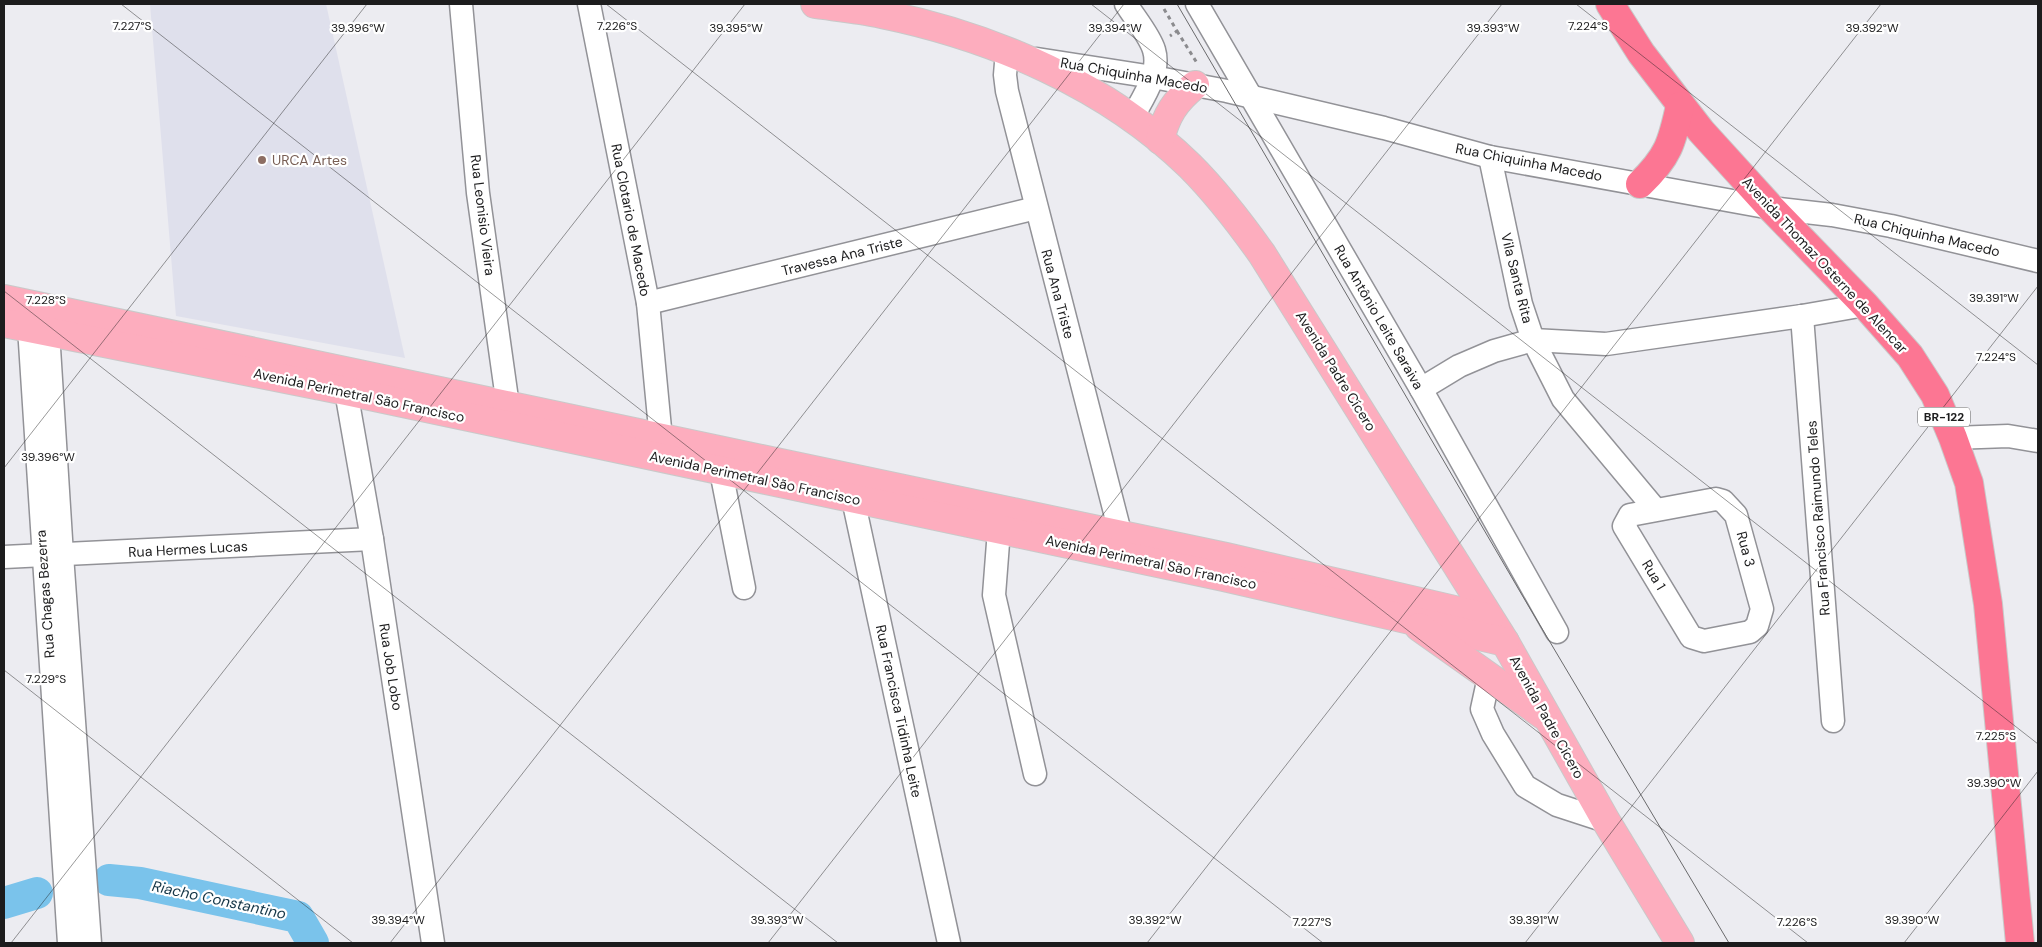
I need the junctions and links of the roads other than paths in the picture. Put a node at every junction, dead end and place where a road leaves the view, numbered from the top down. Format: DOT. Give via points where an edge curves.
graph roads {
  1 [pos="461,4"];
  2 [pos="588,4"];
  3 [pos="815,4"];
  4 [pos="1126,4"];
  5 [pos="1197,4"];
  6 [pos="1610,4"];
  7 [pos="1014,54"];
  8 [pos="1153,76"];
  9 [pos="1195,85"];
  10 [pos="1251,97"];
  11 [pos="1680,106"];
  12 [pos="1132,118"];
  13 [pos="1160,140"];
  14 [pos="1490,158"];
  15 [pos="1640,184"];
  16 [pos="1036,208"];
  17 [pos="1771,208"];
  18 [pos="2038,261"];
  19 [pos="648,303"];
  20 [pos="1865,305"];
  21 [pos="26,316"];
  22 [pos="1802,316"];
  23 [pos="1533,340"];
  24 [pos="1422,389"];
  25 [pos="346,391"];
  26 [pos="507,416"];
  27 [pos="1954,438"];
  28 [pos="661,439"];
  29 [pos="2038,441"];
  30 [pos="721,471"];
  31 [pos="853,489"];
  32 [pos="1654,509"];
  33 [pos="999,530"];
  34 [pos="1121,536"];
  35 [pos="372,539"];
  36 [pos="52,555"];
  37 [pos="4,557"];
  38 [pos="1225,567"];
  39 [pos="744,588"];
  40 [pos="1489,618"];
  41 [pos="1410,620"];
  42 [pos="1557,632"];
  43 [pos="1713,640"];
  44 [pos="1505,642"];
  45 [pos="1489,677"];
  46 [pos="1548,719"];
  47 [pos="1834,721"];
  48 [pos="1035,774"];
  49 [pos="1606,821"];
  50 [pos="69,943"];
  51 [pos="90,943"];
  52 [pos="433,943"];
  53 [pos="949,943"];
  54 [pos="1680,943"];
  55 [pos="2020,943"];
  1 -- 26 [label="street, Rua Leonisio Vieira" via="478,193"];
  2 -- 19 [label="street, Rua Clotario de Macedo"];
  3 -- 7 [label="main road, Avenida Padre Cícero" via="882,14 944,30"];
  4 -- 8 [label="street" via="1154,49"];
  5 -- 10 [label="street, Rua Antônio Leite Saraiva"];
  6 -- 11 [label="highway, Avenida Thomaz Osterne de Alencar / BR-122"];
  7 -- 8 [label="street, Rua Chiquinha Macedo"];
  7 -- 12 [label="main road, Avenida Padre Cícero" via="1086,90"];
  7 -- 16 [label="street, Rua Ana Triste" via="1005,76 1007,91"];
  8 -- 9 [label="street, Rua Chiquinha Macedo"];
  8 -- 12 [label="street"];
  9 -- 10 [label="street, Rua Chiquinha Macedo"];
  9 -- 13 [label="main road" via="1170,109"];
  10 -- 14 [label="street, Rua Chiquinha Macedo" via="1384,128"];
  10 -- 24 [label="street, Rua Antônio Leite Saraiva"];
  11 -- 15 [label="highway" via="1670,147"];
  11 -- 17 [label="highway, Avenida Thomaz Osterne de Alencar / BR-122"];
  12 -- 13 [label="main road, Avenida Padre Cícero"];
  13 -- 40 [label="main road, Avenida Padre Cícero" via="1224,202 1262,254"];
  14 -- 15 [label="street, Rua Chiquinha Macedo"];
  14 -- 23 [label="street, Vila Santa Rita" via="1521,304"];
  15 -- 17 [label="street, Rua Chiquinha Macedo"];
  16 -- 19 [label="street, Travessa Ana Triste"];
  16 -- 34 [label="street, Rua Ana Triste"];
  17 -- 18 [label="street, Rua Chiquinha Macedo" via="1891,226"];
  17 -- 20 [label="highway, Avenida Thomaz Osterne de Alencar / BR-122"];
  19 -- 28 [label="street, Rua Clotario de Macedo"];
  20 -- 22 [label="street"];
  20 -- 27 [label="highway, Avenida Thomaz Osterne de Alencar / BR-122" via="1910,356 1935,395"];
  21 -- 25 [label="main road, Avenida Perimetral São Francisco"];
  21 -- 26 [label="main road, Avenida Perimetral São Francisco"];
  21 -- 36 [label="street, Rua Chagas Bezerra"];
  22 -- 23 [label="street" via="1606,344"];
  22 -- 47 [label="street, Rua Francisco Raimundo Teles"];
  23 -- 24 [label="street" via="1494,351 1459,366"];
  23 -- 32 [label="street, Vila Santa Rita" via="1563,399"];
  24 -- 42 [label="street, Rua Antônio Leite Saraiva"];
  25 -- 26 [label="main road, Avenida Perimetral São Francisco"];
  25 -- 35 [label="street, Rua Job Lobo"];
  26 -- 28 [label="main road, Avenida Perimetral São Francisco"];
  26 -- 30 [label="main road, Avenida Perimetral São Francisco"];
  27 -- 29 [label="street" via="2008,436"];
  27 -- 55 [label="highway, Avenida Thomaz Osterne de Alencar / BR-122" via="1969,483 1988,604"];
  28 -- 31 [label="main road, Avenida Perimetral São Francisco"];
  30 -- 31 [label="main road, Avenida Perimetral São Francisco"];
  30 -- 39 [label="street"];
  31 -- 33 [label="main road, Avenida Perimetral São Francisco"];
  31 -- 34 [label="main road, Avenida Perimetral São Francisco"];
  31 -- 53 [label="street, Rua Francisca Tidinha Leite"];
  32 -- 43 [label="street, Rua 1" via="1630,515 1624,526 1691,636 1704,641"];
  32 -- 43 [label="street, Rua 3" via="1716,499 1724,501 1736,515 1762,609 1757,626 1750,632"];
  33 -- 38 [label="main road, Avenida Perimetral São Francisco"];
  33 -- 48 [label="street" via="994,595"];
  34 -- 38 [label="main road, Avenida Perimetral São Francisco"];
  35 -- 36 [label="street, Rua Hermes Lucas"];
  35 -- 52 [label="street, Rua Job Lobo"];
  36 -- 37 [label="street, Rua Hermes Lucas"];
  36 -- 50 [label="street, Rua Chagas Bezerra"];
  36 -- 51 [label="street, Rua Chagas Bezerra"];
  38 -- 40 [label="main road, Avenida Perimetral São Francisco"];
  38 -- 41 [label="main road, Avenida Perimetral São Francisco"];
  40 -- 44 [label="main road, Avenida Padre Cícero"];
  41 -- 44 [label="main road, Avenida Perimetral São Francisco"];
  41 -- 45 [label="main road"];
  44 -- 46 [label="main road, Avenida Padre Cícero"];
  45 -- 46 [label="main road"];
  45 -- 49 [label="street" via="1482,709 1493,734 1525,786 1557,804"];
  46 -- 49 [label="main road, Avenida Padre Cícero"];
  49 -- 54 [label="main road, Avenida Padre Cícero"];
}
